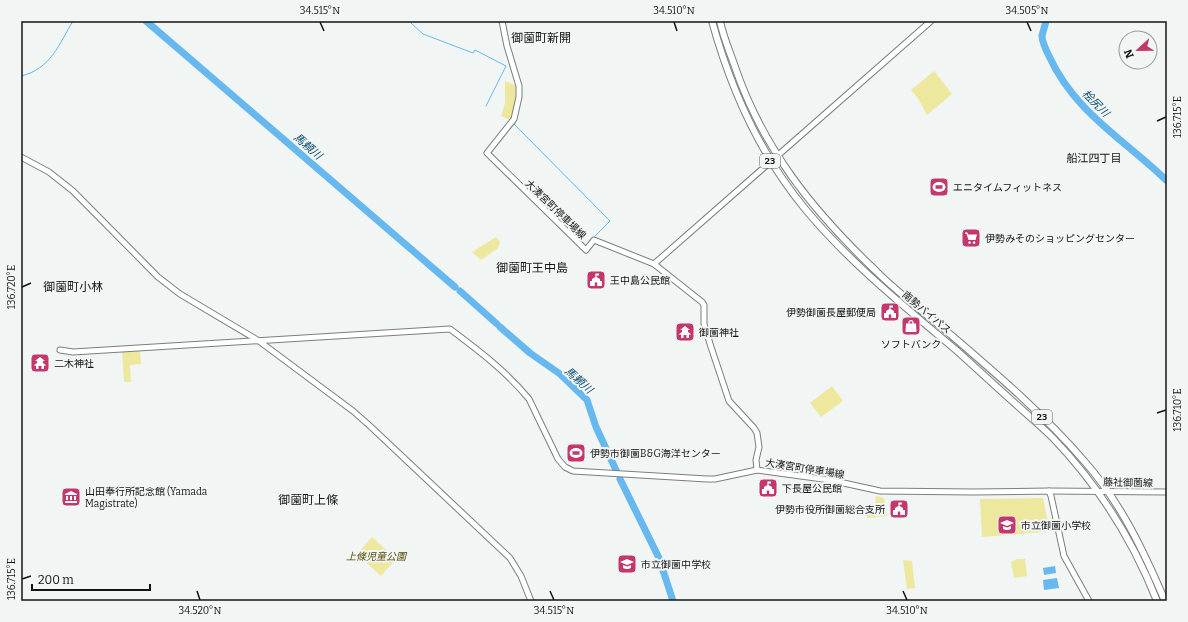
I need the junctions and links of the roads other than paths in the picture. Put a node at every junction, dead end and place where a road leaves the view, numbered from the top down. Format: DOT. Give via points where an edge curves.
graph roads {
  1 [pos="502,21"];
  2 [pos="712,21"];
  3 [pos="720,21"];
  4 [pos="931,21"];
  5 [pos="21,157"];
  6 [pos="777,157"];
  7 [pos="771,163"];
  8 [pos="654,264"];
  9 [pos="259,341"];
  10 [pos="60,350"];
  11 [pos="757,470"];
  12 [pos="1088,490"];
  13 [pos="1096,490"];
  14 [pos="1049,491"];
  15 [pos="1107,491"];
  16 [pos="1167,492"];
  17 [pos="531,601"];
  18 [pos="1089,601"];
  19 [pos="1157,601"];
  20 [pos="1165,601"];
  1 -- 8 [label="street, 大湊宮町停車場線" via="519,86 518,102 514,119 487,154 586,250 594,240"];
  2 -- 7 [label="highway, 南勢バイパス / 23" via="732,84"];
  3 -- 6 [label="highway, 南勢バイパス / 23" via="746,97"];
  4 -- 6 [label="street"];
  5 -- 9 [label="street" via="49,172 68,187 172,288"];
  6 -- 7 [label="street"];
  6 -- 15 [label="highway, 南勢バイパス / 23" via="808,200 875,270 1017,392 1087,463"];
  7 -- 8 [label="street"];
  7 -- 13 [label="highway, 南勢バイパス / 23" via="806,210 834,241 1052,438"];
  8 -- 11 [label="street, 大湊宮町停車場線" via="704,305 704,324 729,401 757,433"];
  9 -- 10 [label="street" via="73,352"];
  9 -- 11 [label="street" via="450,328 505,372 523,391 558,459 573,471 716,479"];
  9 -- 17 [label="street" via="352,411 466,515 510,558"];
  11 -- 14 [label="street, 大湊宮町停車場線" via="830,480 880,491"];
  12 -- 13 [label="street, 藤社御薗線"];
  12 -- 14 [label="street, 大湊宮町停車場線"];
  13 -- 15 [label="street, 藤社御薗線"];
  13 -- 19 [label="highway, 南勢バイパス / 23" via="1122,528"];
  14 -- 18 [label="street" via="1065,557"];
  15 -- 16 [label="street, 藤社御薗線"];
  15 -- 20 [label="highway, 南勢バイパス / 23" via="1139,543"];
}
